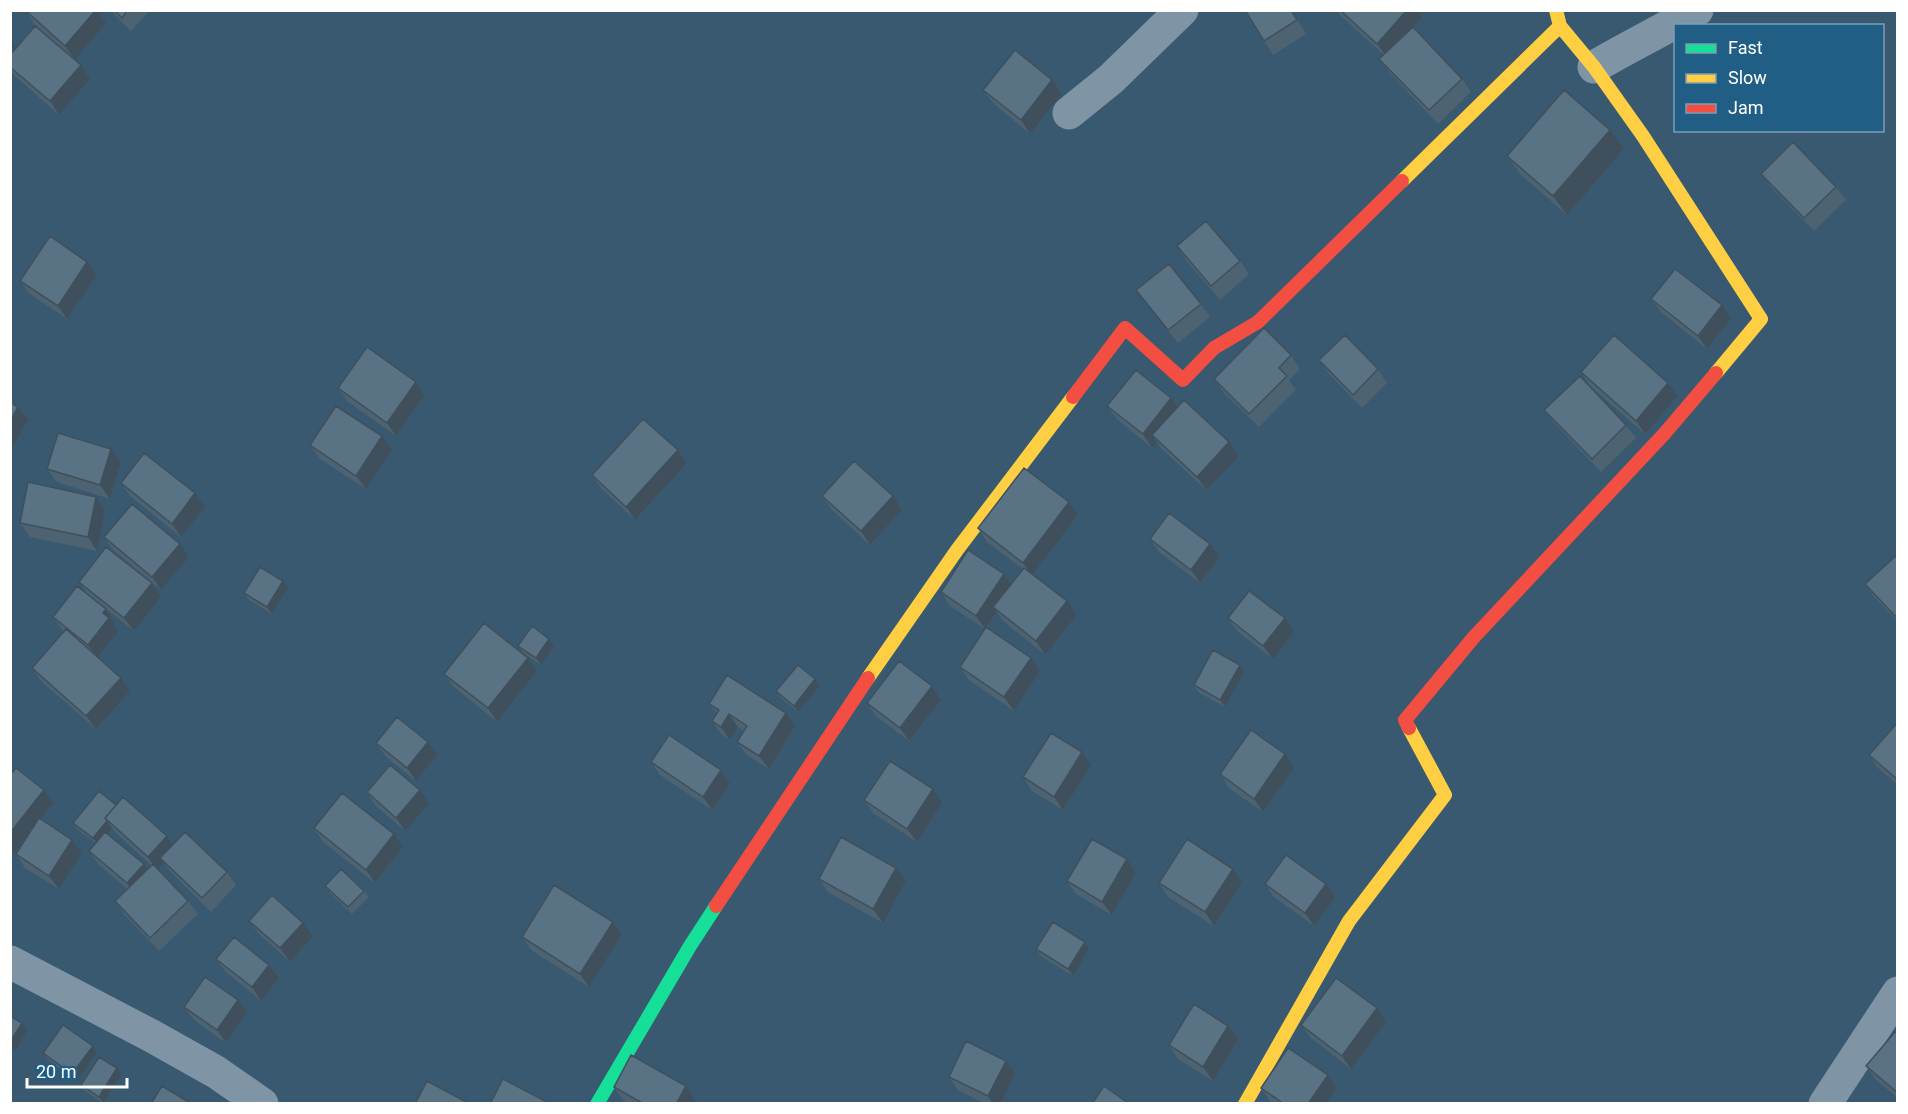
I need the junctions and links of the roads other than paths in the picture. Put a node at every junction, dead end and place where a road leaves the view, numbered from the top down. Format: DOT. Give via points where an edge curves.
graph roads {
  1 [pos="1182,10"];
  2 [pos="1556,10"];
  3 [pos="1697,10"];
  4 [pos="1674,24"];
  5 [pos="1674,24"];
  6 [pos="1560,26"];
  7 [pos="1594,67"];
  8 [pos="1069,112"];
  9 [pos="10,962"];
  10 [pos="1898,993"];
  11 [pos="261,1104"];
  12 [pos="597,1104"];
  13 [pos="1245,1104"];
  14 [pos="1825,1104"];
  1 -- 8 [label="street" via="1111,80"];
  2 -- 6 [label="street"];
  3 -- 5 [label="street"];
  4 -- 7 [label="street"];
  6 -- 7 [label="street"];
  6 -- 12 [label="street" via="1258,322 1214,348 1182,380 1125,328 957,550 884,654 690,946"];
  7 -- 13 [label="street" via="1761,319 1665,433 1474,637 1405,720 1445,795 1349,921"];
  9 -- 11 [label="street" via="216,1072"];
  10 -- 14 [label="street"];
}
